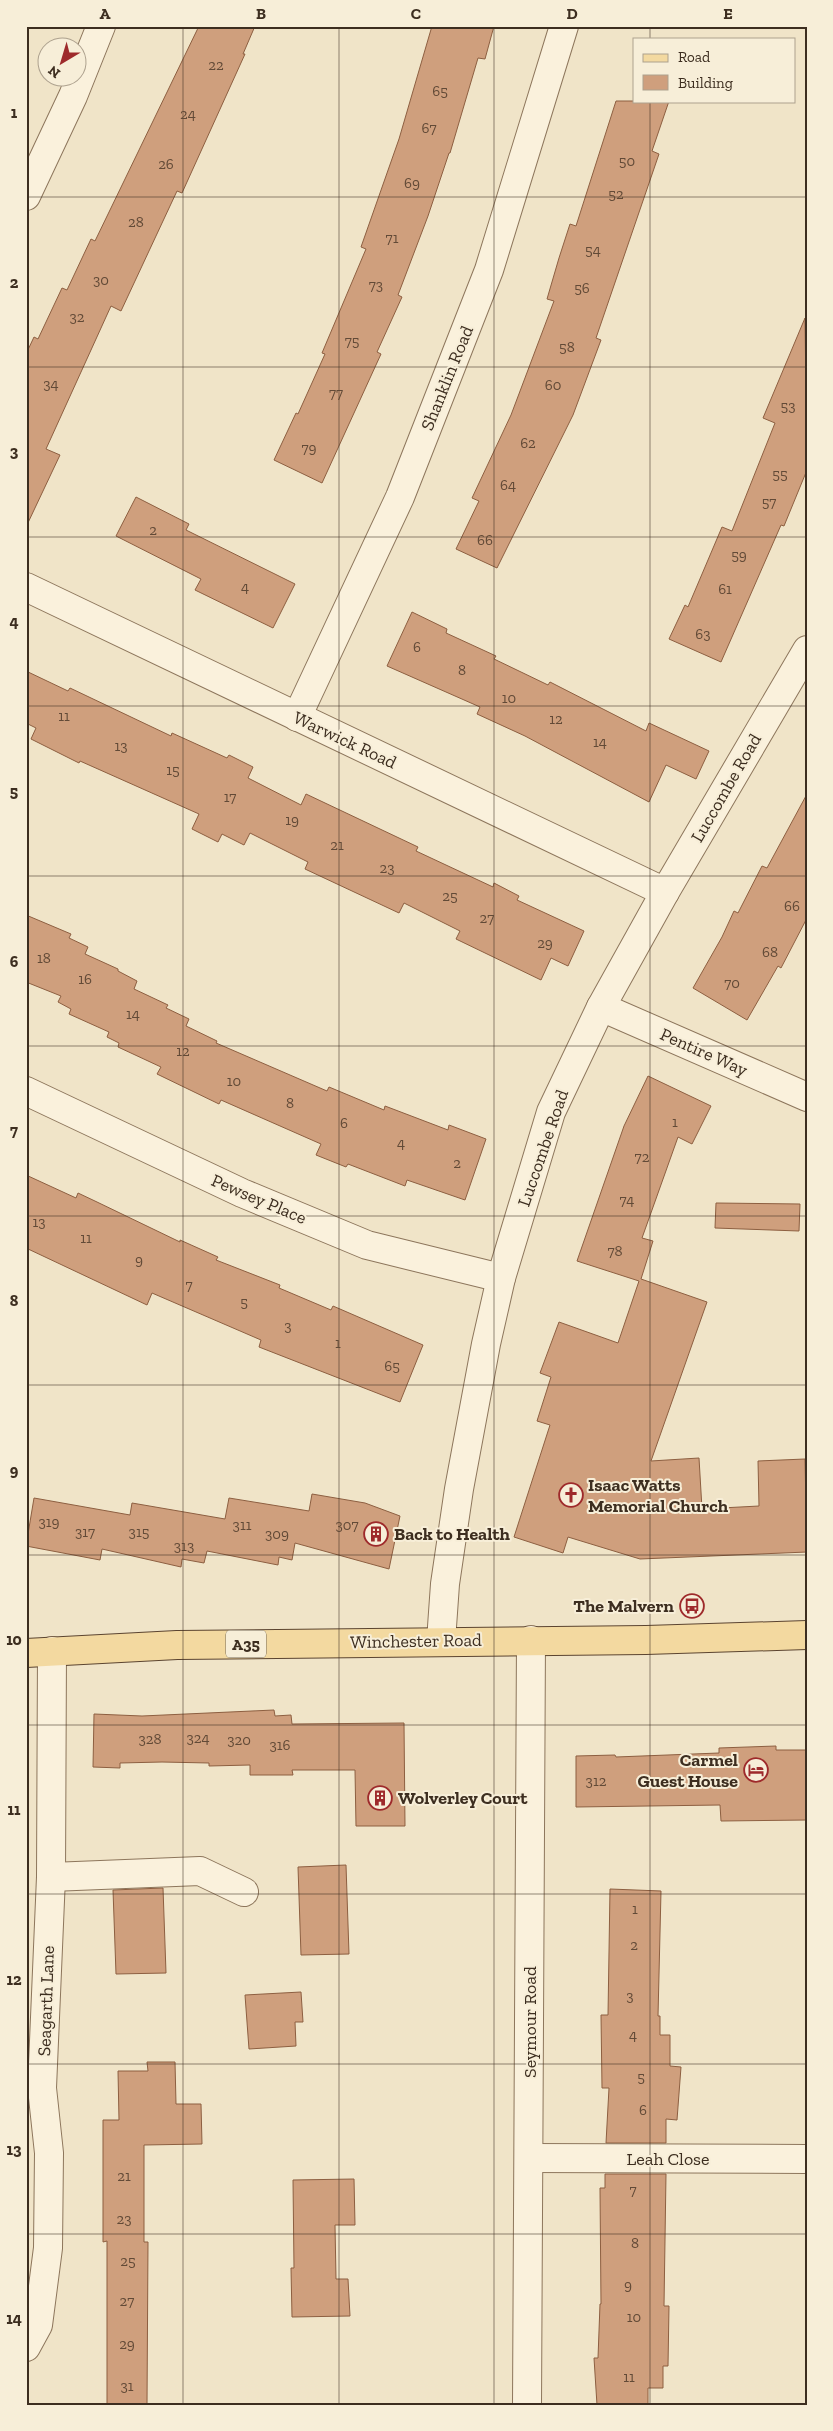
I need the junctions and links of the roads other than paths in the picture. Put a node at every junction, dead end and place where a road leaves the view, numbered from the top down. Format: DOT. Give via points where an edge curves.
graph roads {
  1 [pos="101,26"];
  2 [pos="564,26"];
  3 [pos="26,196"];
  4 [pos="26,587"];
  5 [pos="807,650"];
  6 [pos="298,717"];
  7 [pos="665,892"];
  8 [pos="601,1007"];
  9 [pos="26,1091"];
  10 [pos="807,1096"];
  11 [pos="501,1278"];
  12 [pos="807,1635"];
  13 [pos="531,1640"];
  14 [pos="441,1641"];
  15 [pos="39,1652"];
  16 [pos="51,1877"];
  17 [pos="244,1892"];
  18 [pos="34,2089"];
  19 [pos="529,2158"];
  20 [pos="807,2159"];
  21 [pos="26,2347"];
  22 [pos="527,2405"];
  1 -- 3 [label="street" via="73,96"];
  2 -- 6 [label="street, Shanklin Road" via="489,270 400,497"];
  4 -- 6 [label="street, Warwick Road"];
  5 -- 7 [label="street, Luccombe Road"];
  6 -- 7 [label="street, Warwick Road"];
  7 -- 8 [label="street, Luccombe Road"];
  8 -- 10 [label="street, Pentire Way"];
  8 -- 11 [label="street, Luccombe Road" via="551,1112"];
  9 -- 11 [label="street, Pewsey Place" via="242,1193 368,1245"];
  11 -- 14 [label="street, Luccombe Road" via="459,1489 445,1584"];
  12 -- 13 [label="main road, Winchester Road / A35"];
  13 -- 14 [label="main road, Winchester Road / A35"];
  13 -- 19 [label="street, Seymour Road"];
  14 -- 15 [label="main road, Winchester Road / A35" via="176,1645"];
  15 -- 16 [label="street, Seagarth Lane"];
  16 -- 17 [label="street" via="200,1872"];
  16 -- 18 [label="street, Seagarth Lane"];
  18 -- 21 [label="street, Seagarth Lane" via="49,2153 48,2248 38,2325"];
  19 -- 20 [label="street, Leah Close"];
  19 -- 22 [label="street, Seymour Road"];
}
